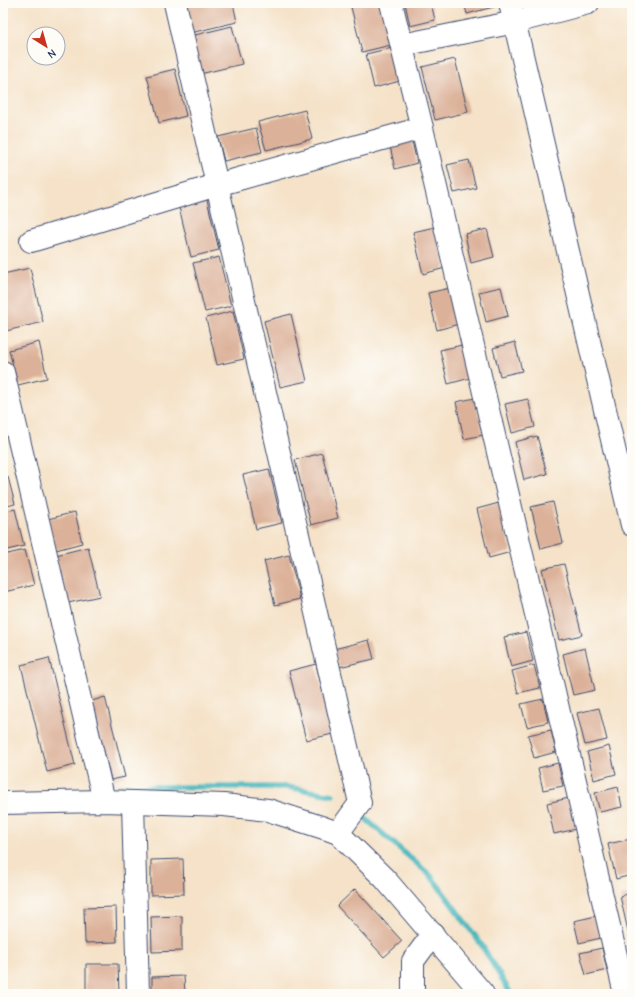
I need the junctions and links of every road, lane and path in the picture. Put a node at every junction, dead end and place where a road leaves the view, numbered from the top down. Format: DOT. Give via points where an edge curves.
graph roads {
  1 [pos="175,3"];
  2 [pos="391,3"];
  3 [pos="588,3"];
  4 [pos="512,12"];
  5 [pos="402,46"];
  6 [pos="422,128"];
  7 [pos="217,186"];
  8 [pos="31,241"];
  9 [pos="3,372"];
  10 [pos="632,525"];
  11 [pos="104,801"];
  12 [pos="133,802"];
  13 [pos="3,803"];
  14 [pos="338,834"];
  15 [pos="433,934"];
  16 [pos="138,994"];
  17 [pos="413,994"];
  18 [pos="483,994"];
  19 [pos="625,994"];
  1 -- 7 [label="street"];
  2 -- 5 [label="street"];
  3 -- 4 [label="street"];
  4 -- 5 [label="street"];
  4 -- 10 [label="street"];
  5 -- 6 [label="street"];
  6 -- 7 [label="street"];
  6 -- 19 [label="street"];
  7 -- 8 [label="street"];
  7 -- 14 [label="street" via="360,803"];
  9 -- 11 [label="street"];
  11 -- 12 [label="street"];
  11 -- 13 [label="street"];
  12 -- 14 [label="street" via="224,804 254,808 297,818"];
  12 -- 16 [label="street"];
  14 -- 15 [label="street" via="385,879"];
  15 -- 17 [label="street" via="413,961"];
  15 -- 18 [label="street"];
}
